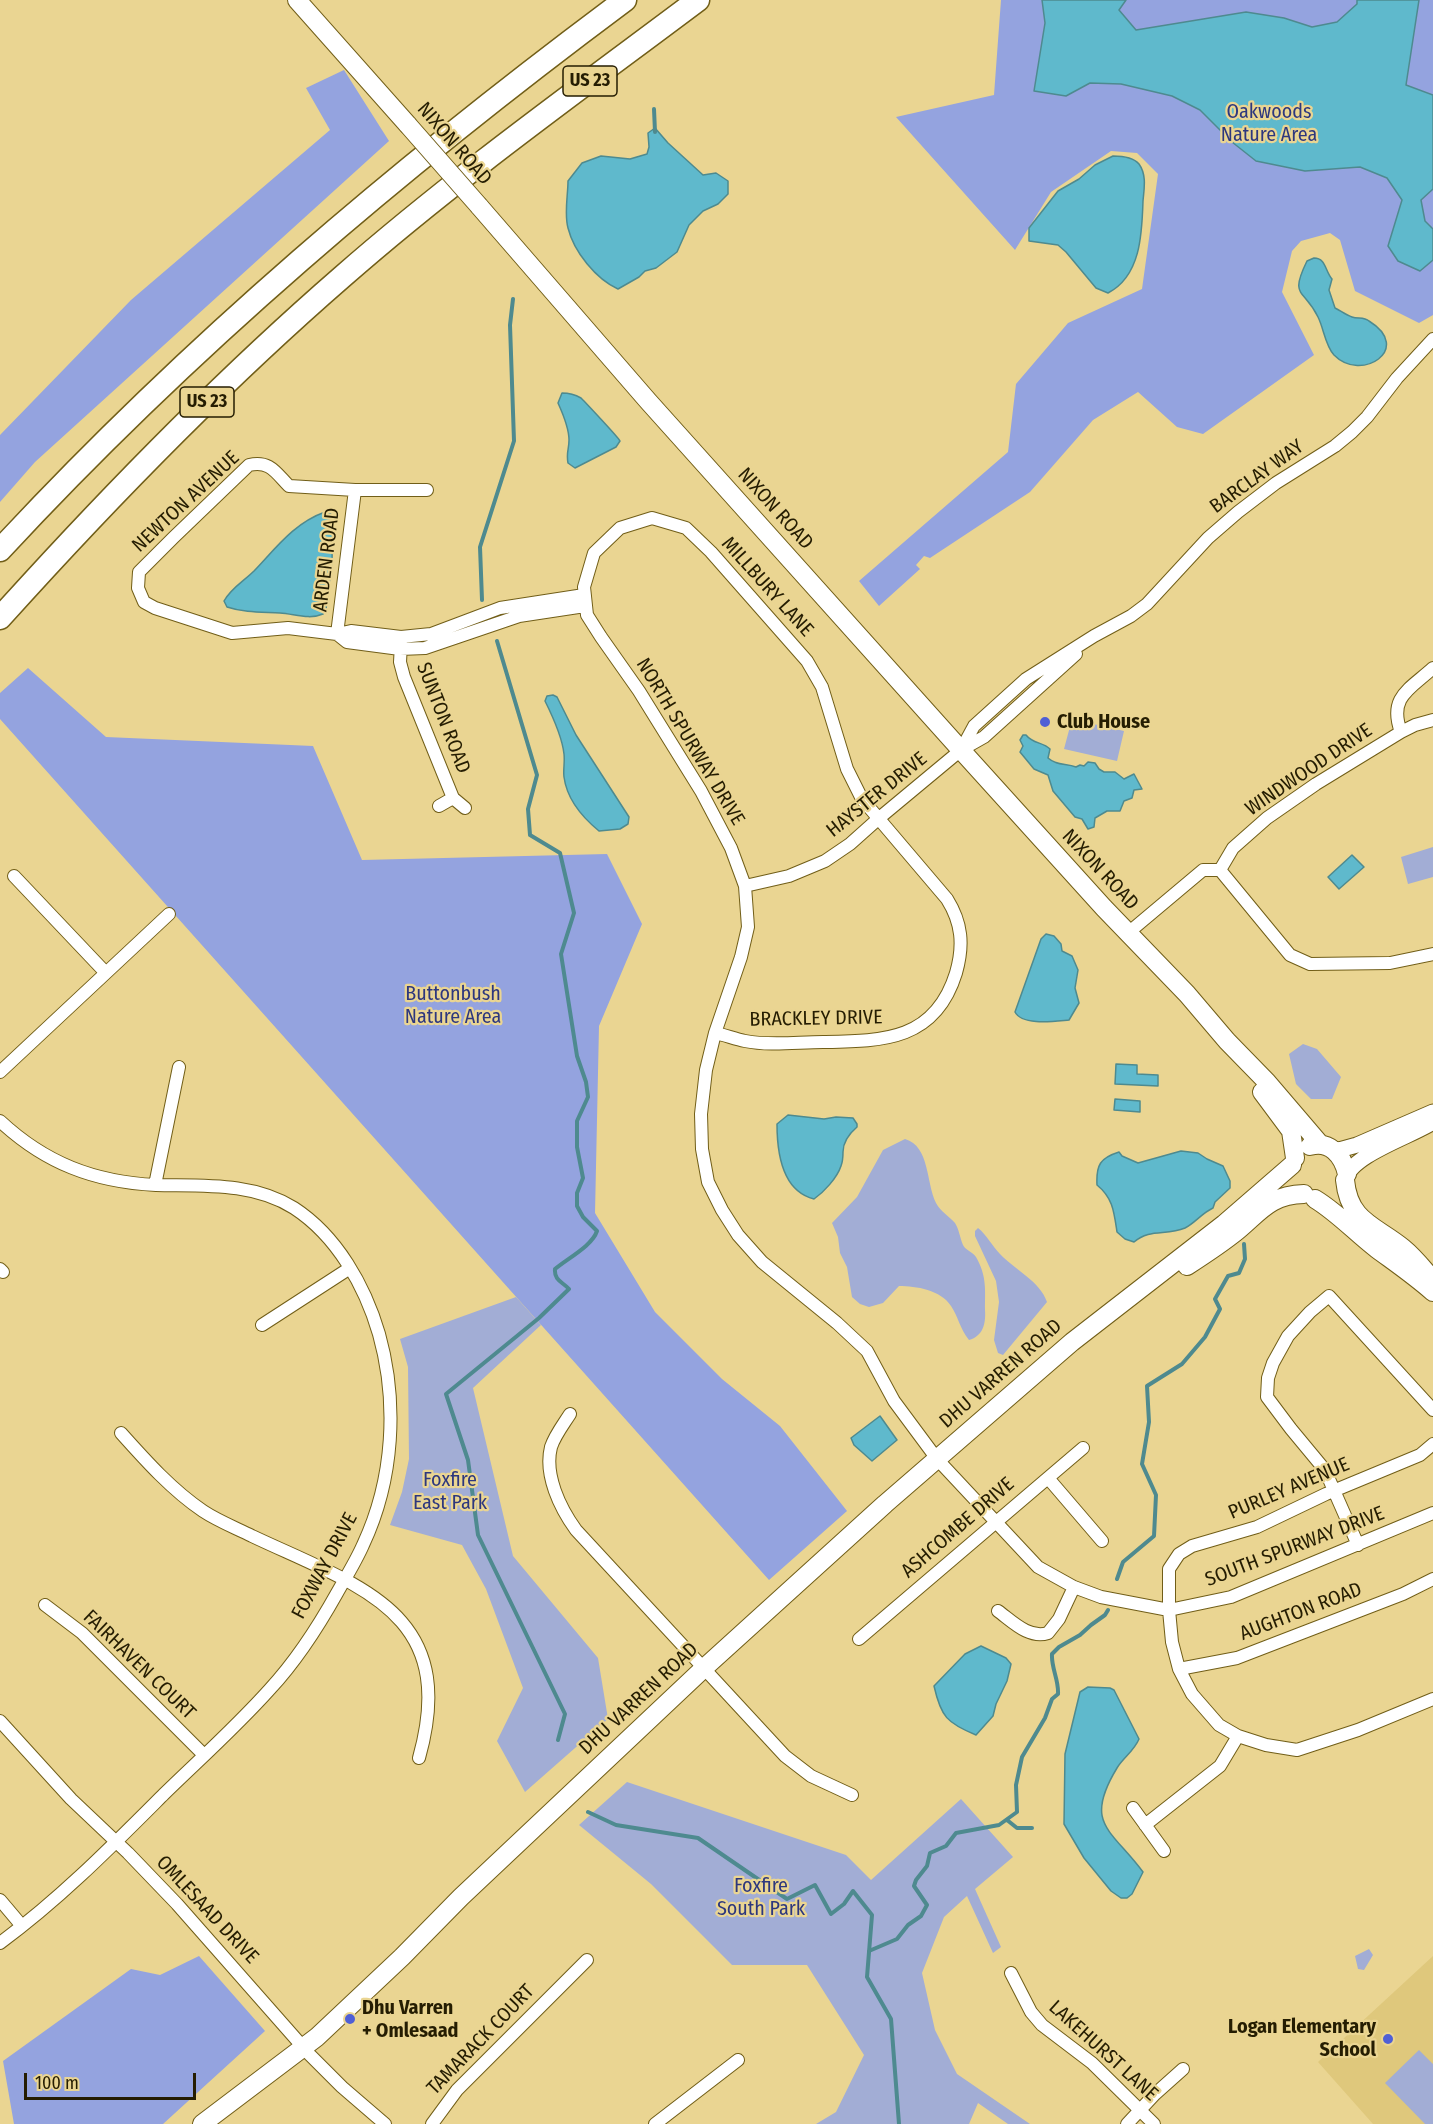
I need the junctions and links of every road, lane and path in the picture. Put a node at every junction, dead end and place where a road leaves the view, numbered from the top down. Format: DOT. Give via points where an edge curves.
graph roads {
  1 [pos="297,0"];
  2 [pos="625,0"];
  3 [pos="698,0"];
  4 [pos="1433,339"];
  5 [pos="354,490"];
  6 [pos="427,490"];
  7 [pos="0,550"];
  8 [pos="584,601"];
  9 [pos="0,618"];
  10 [pos="337,634"];
  11 [pos="401,643"];
  12 [pos="1433,668"];
  13 [pos="1433,720"];
  14 [pos="1401,732"];
  15 [pos="961,750"];
  16 [pos="453,798"];
  17 [pos="439,806"];
  18 [pos="465,808"];
  19 [pos="878,819"];
  20 [pos="1220,870"];
  21 [pos="14,876"];
  22 [pos="746,886"];
  23 [pos="169,914"];
  24 [pos="1128,933"];
  25 [pos="1433,954"];
  26 [pos="105,972"];
  27 [pos="715,1033"];
  28 [pos="1227,1041"];
  29 [pos="178,1067"];
  30 [pos="0,1072"];
  31 [pos="1433,1112"];
  32 [pos="0,1121"];
  33 [pos="1433,1122"];
  34 [pos="1325,1146"];
  35 [pos="1294,1162"];
  36 [pos="1346,1177"];
  37 [pos="155,1185"];
  38 [pos="1310,1197"];
  39 [pos="350,1268"];
  40 [pos="1433,1281"];
  41 [pos="1433,1292"];
  42 [pos="1112,1313"];
  43 [pos="262,1325"];
  44 [pos="1433,1410"];
  45 [pos="570,1414"];
  46 [pos="122,1433"];
  47 [pos="1433,1444"];
  48 [pos="1083,1448"];
  49 [pos="937,1459"];
  50 [pos="1048,1478"];
  51 [pos="1334,1491"];
  52 [pos="1433,1513"];
  53 [pos="995,1522"];
  54 [pos="1102,1541"];
  55 [pos="1358,1545"];
  56 [pos="1433,1579"];
  57 [pos="344,1580"];
  58 [pos="1074,1587"];
  59 [pos="45,1605"];
  60 [pos="1169,1610"];
  61 [pos="998,1611"];
  62 [pos="859,1639"];
  63 [pos="703,1669"];
  64 [pos="1179,1669"];
  65 [pos="1433,1699"];
  66 [pos="0,1721"];
  67 [pos="1238,1736"];
  68 [pos="204,1755"];
  69 [pos="419,1758"];
  70 [pos="852,1795"];
  71 [pos="1133,1808"];
  72 [pos="1145,1825"];
  73 [pos="116,1841"];
  74 [pos="1164,1851"];
  75 [pos="0,1900"];
  76 [pos="22,1926"];
  77 [pos="0,1942"];
  78 [pos="587,1960"];
  79 [pos="1011,1973"];
  80 [pos="302,2048"];
  81 [pos="738,2060"];
  82 [pos="1183,2069"];
  83 [pos="1141,2108"];
  84 [pos="202,2124"];
  85 [pos="385,2124"];
  86 [pos="432,2124"];
  87 [pos="655,2124"];
  88 [pos="1127,2124"];
  89 [pos="1154,2124"];
  1 -- 15 [label="main road, NIXON ROAD, bridge" via="648,401"];
  2 -- 7 [label="highway, US 23" via="455,132 279,277 182,365"];
  3 -- 9 [label="highway, US 23" via="430,204 344,276 156,450"];
  4 -- 15 [label="street, BARCLAY WAY" via="1352,432 1238,512 1208,538 1147,604 1124,622 1094,636 984,738"];
  5 -- 6 [label="street, NEWTON AVENUE"];
  5 -- 10 [label="street, ARDEN ROAD"];
  5 -- 10 [label="street, NEWTON AVENUE" via="289,486 270,467 260,463 249,465 139,572 138,588 144,602 232,633 288,628"];
  8 -- 11 [label="street" via="518,610 500,608"];
  8 -- 19 [label="street, MILLBURY LANE" via="594,553 620,528 652,519 686,528 807,661 822,687 847,769 862,799"];
  8 -- 22 [label="street, NORTH SPURWAY DRIVE" via="587,615 701,791"];
  10 -- 11 [label="street" via="351,631"];
  11 -- 16 [label="street, SUNTON ROAD" via="404,677"];
  12 -- 14 [label="street, WINDWOOD DRIVE" via="1399,699 1396,709"];
  13 -- 14 [label="street, WINDWOOD DRIVE"];
  14 -- 20 [label="street, WINDWOOD DRIVE" via="1267,818 1233,848"];
  15 -- 19 [label="street, HAYSTER DRIVE"];
  15 -- 24 [label="main road, NIXON ROAD"];
  16 -- 17 [label="street"];
  16 -- 18 [label="street, SUNTON ROAD"];
  19 -- 22 [label="street, HAYSTER DRIVE" via="825,861 789,876"];
  19 -- 27 [label="street, BRACKLEY DRIVE" via="932,878 958,917 962,938 958,964 950,988 934,1013 914,1028 871,1041 758,1043"];
  20 -- 24 [label="street" via="1203,870"];
  20 -- 25 [label="street" via="1290,955 1310,964 1389,963"];
  21 -- 26 [label="street"];
  22 -- 27 [label="street, NORTH SPURWAY DRIVE" via="746,937"];
  23 -- 26 [label="street"];
  24 -- 28 [label="main road, NIXON ROAD"];
  26 -- 30 [label="street"];
  27 -- 49 [label="street, NORTH SPURWAY DRIVE" via="701,1114 702,1149 708,1182 722,1210 762,1262 867,1351 894,1401"];
  28 -- 34 [label="main road, NIXON ROAD"];
  28 -- 35 [label="main road, NIXON ROAD" via="1291,1131"];
  29 -- 37 [label="street"];
  31 -- 34 [label="street" via="1357,1145 1339,1150"];
  32 -- 37 [label="street, FOXWAY DRIVE" via="30,1146 72,1168 107,1179"];
  33 -- 36 [label="street" via="1365,1158"];
  34 -- 35 [label="main road" via="1310,1146"];
  34 -- 36 [label="main road" via="1342,1160"];
  35 -- 38 [label="main road" via="1295,1182"];
  35 -- 42 [label="main road, DHU VARREN ROAD" via="1224,1224"];
  36 -- 38 [label="main road" via="1340,1189 1326,1198"];
  36 -- 40 [label="main road" via="1348,1198 1357,1214 1406,1250"];
  37 -- 39 [label="street, FOXWAY DRIVE" via="229,1187 277,1200 313,1223"];
  38 -- 41 [label="main road" via="1327,1206"];
  38 -- 42 [label="main road, DHU VARREN ROAD" via="1279,1198 1266,1204 1215,1248"];
  39 -- 43 [label="street"];
  39 -- 57 [label="street, FOXWAY DRIVE" via="367,1297 382,1346 391,1423 387,1465 375,1512 364,1544"];
  42 -- 49 [label="main road, DHU VARREN ROAD" via="1072,1342"];
  44 -- 51 [label="street" via="1329,1296 1288,1336 1272,1363 1267,1397 1325,1470"];
  45 -- 63 [label="street" via="553,1442 550,1459 556,1495 565,1515 590,1548"];
  46 -- 57 [label="street" via="165,1479 204,1511"];
  47 -- 51 [label="street, PURLEY AVENUE" via="1420,1455"];
  48 -- 50 [label="street, ASHCOMBE DRIVE"];
  49 -- 53 [label="street, SOUTH SPURWAY DRIVE"];
  49 -- 63 [label="main road, DHU VARREN ROAD"];
  50 -- 53 [label="street, ASHCOMBE DRIVE"];
  50 -- 54 [label="street"];
  51 -- 55 [label="street"];
  51 -- 60 [label="street, PURLEY AVENUE" via="1257,1527 1192,1546 1179,1554 1169,1569"];
  52 -- 55 [label="street, SOUTH SPURWAY DRIVE"];
  53 -- 58 [label="street, SOUTH SPURWAY DRIVE" via="1038,1567"];
  53 -- 62 [label="street, ASHCOMBE DRIVE"];
  55 -- 60 [label="street, SOUTH SPURWAY DRIVE" via="1231,1597"];
  56 -- 64 [label="street, AUGHTON ROAD" via="1238,1658"];
  57 -- 68 [label="street, FOXWAY DRIVE" via="303,1648 271,1688"];
  57 -- 69 [label="street" via="390,1608 419,1647 430,1696"];
  58 -- 60 [label="street, SOUTH SPURWAY DRIVE" via="1101,1597"];
  58 -- 61 [label="street" via="1048,1633 1036,1636"];
  59 -- 68 [label="street, FAIRHAVEN COURT" via="82,1633"];
  60 -- 64 [label="street, PURLEY AVENUE"];
  63 -- 70 [label="street" via="794,1764"];
  63 -- 80 [label="main road, DHU VARREN ROAD"];
  64 -- 67 [label="street, PURLEY AVENUE" via="1192,1694 1219,1725"];
  65 -- 67 [label="street, PURLEY AVENUE" via="1342,1737 1297,1750"];
  66 -- 73 [label="street, OMLESAAD DRIVE" via="71,1799"];
  67 -- 72 [label="street" via="1220,1766"];
  68 -- 73 [label="street, FOXWAY DRIVE"];
  71 -- 72 [label="street"];
  72 -- 74 [label="street"];
  73 -- 76 [label="street, FOXWAY DRIVE"];
  73 -- 80 [label="street, OMLESAAD DRIVE" via="184,1911"];
  75 -- 76 [label="street"];
  76 -- 77 [label="street, FOXWAY DRIVE"];
  78 -- 86 [label="street, TAMARACK COURT" via="457,2090"];
  79 -- 83 [label="street, LAKEHURST LANE" via="1042,2025 1092,2063 1130,2102"];
  80 -- 84 [label="main road, DHU VARREN ROAD"];
  80 -- 85 [label="street, OMLESAAD DRIVE"];
  81 -- 87 [label="street"];
  82 -- 83 [label="street"];
  83 -- 88 [label="street"];
  83 -- 89 [label="street, LAKEHURST LANE"];
}
